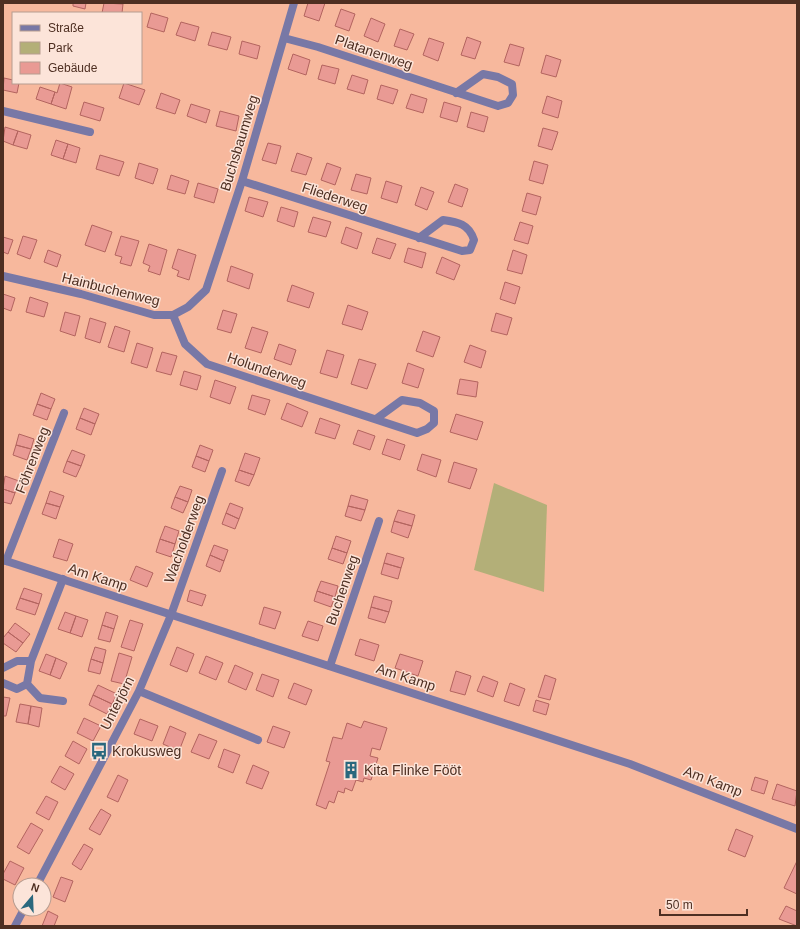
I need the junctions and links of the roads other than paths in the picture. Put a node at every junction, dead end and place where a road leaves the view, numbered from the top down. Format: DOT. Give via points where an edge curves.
graph roads {
  1 [pos="294,3"];
  2 [pos="284,38"];
  3 [pos="456,93"];
  4 [pos="3,111"];
  5 [pos="90,132"];
  6 [pos="242,181"];
  7 [pos="419,238"];
  8 [pos="3,276"];
  9 [pos="206,290"];
  10 [pos="173,315"];
  11 [pos="64,413"];
  12 [pos="376,419"];
  13 [pos="222,471"];
  14 [pos="379,522"];
  15 [pos="5,561"];
  16 [pos="63,580"];
  17 [pos="171,615"];
  18 [pos="31,661"];
  19 [pos="330,666"];
  20 [pos="3,668"];
  21 [pos="3,683"];
  22 [pos="27,684"];
  23 [pos="139,691"];
  24 [pos="63,701"];
  25 [pos="258,740"];
  26 [pos="797,829"];
  27 [pos="41,877"];
  28 [pos="20,917"];
  29 [pos="15,926"];
  1 -- 2 [label="street, Buchsbaumweg"];
  2 -- 3 [label="street, Platanenweg"];
  2 -- 6 [label="street, Buchsbaumweg"];
  3 -- 3 [label="street, Platanenweg" via="498,106 508,103 514,95 512,84 498,77 483,74"];
  4 -- 5 [label="street"];
  6 -- 7 [label="street, Fliederweg"];
  6 -- 9 [label="street, Buchsbaumweg"];
  7 -- 7 [label="street, Fliederweg" via="462,252 470,250 474,240 471,231 459,222 443,220"];
  8 -- 10 [label="street, Hainbuchenweg" via="81,294 154,315"];
  9 -- 10 [label="street, Hainbuchenweg" via="188,307"];
  10 -- 12 [label="street, Holunderweg" via="185,344 207,364"];
  11 -- 15 [label="street, Föhrenweg"];
  12 -- 12 [label="street, Holunderweg" via="417,433 434,423 434,411 420,403 402,400"];
  13 -- 17 [label="street, Wacholderweg"];
  14 -- 19 [label="street, Buchenweg"];
  15 -- 16 [label="street, Am Kamp"];
  16 -- 17 [label="street, Am Kamp"];
  16 -- 18 [label="street"];
  17 -- 19 [label="street, Am Kamp"];
  17 -- 23 [label="street, Unterjörn"];
  18 -- 20 [label="street" via="17,661"];
  18 -- 22 [label="street"];
  19 -- 26 [label="street, Am Kamp" via="630,764"];
  21 -- 22 [label="street" via="17,689"];
  22 -- 24 [label="street" via="40,698"];
  23 -- 25 [label="street"];
  23 -- 27 [label="street, Unterjörn"];
  28 -- 29 [label="street"];
}
